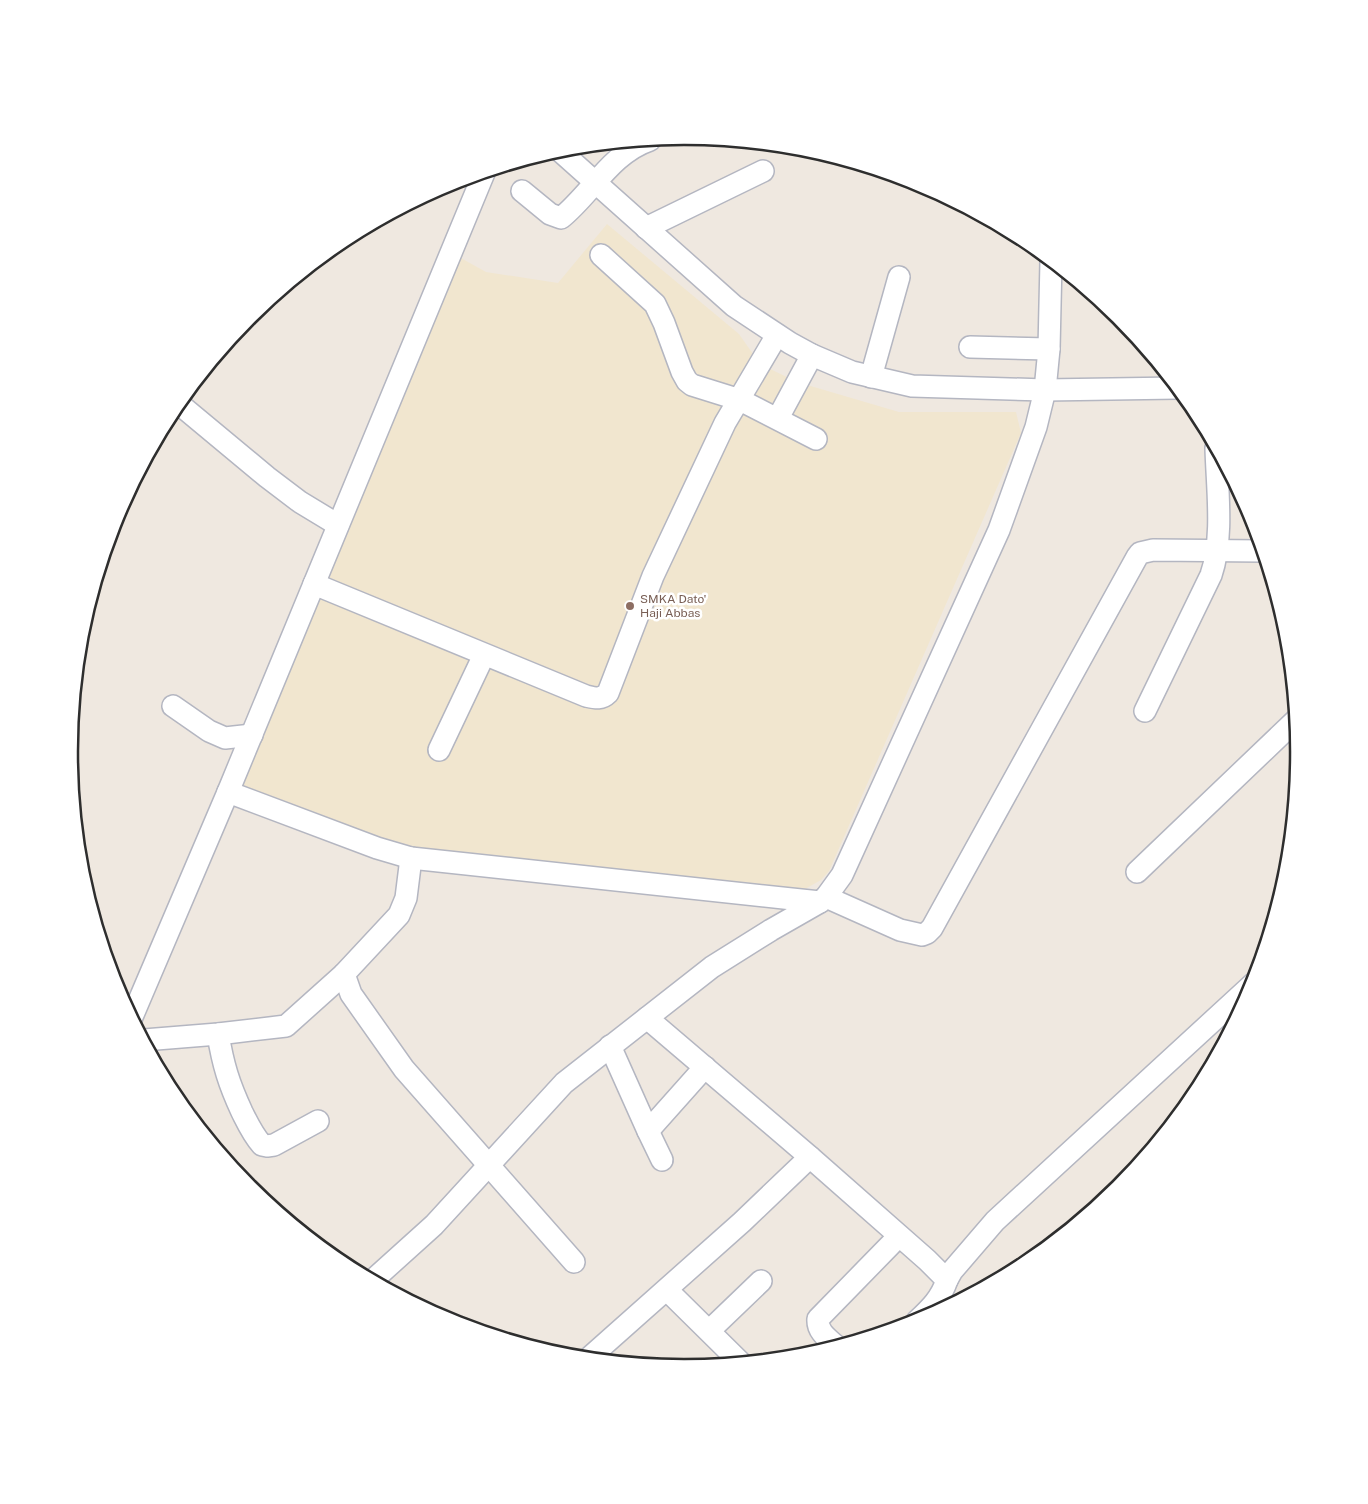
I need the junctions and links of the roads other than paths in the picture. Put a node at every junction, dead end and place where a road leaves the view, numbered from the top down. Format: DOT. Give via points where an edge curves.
graph roads {
  1 [pos="634,148"];
  2 [pos="568,157"];
  3 [pos="763,171"];
  4 [pos="595,181"];
  5 [pos="477,182"];
  6 [pos="522,191"];
  7 [pos="646,228"];
  8 [pos="601,255"];
  9 [pos="1050,269"];
  10 [pos="899,277"];
  11 [pos="777,335"];
  12 [pos="970,347"];
  13 [pos="1049,349"];
  14 [pos="812,355"];
  15 [pos="871,377"];
  16 [pos="1169,388"];
  17 [pos="1045,390"];
  18 [pos="740,400"];
  19 [pos="185,409"];
  20 [pos="778,418"];
  21 [pos="816,439"];
  22 [pos="1217,463"];
  23 [pos="338,525"];
  24 [pos="1256,551"];
  25 [pos="1217,552"];
  26 [pos="314,584"];
  27 [pos="484,655"];
  28 [pos="173,706"];
  29 [pos="1145,711"];
  30 [pos="1289,726"];
  31 [pos="252,735"];
  32 [pos="225,738"];
  33 [pos="439,750"];
  34 [pos="240,763"];
  35 [pos="228,792"];
  36 [pos="411,858"];
  37 [pos="1137,872"];
  38 [pos="823,899"];
  39 [pos="344,974"];
  40 [pos="1238,998"];
  41 [pos="135,1010"];
  42 [pos="647,1018"];
  43 [pos="218,1034"];
  44 [pos="151,1039"];
  45 [pos="610,1046"];
  46 [pos="705,1067"];
  47 [pos="318,1121"];
  48 [pos="648,1131"];
  49 [pos="810,1157"];
  50 [pos="662,1160"];
  51 [pos="490,1164"];
  52 [pos="899,1236"];
  53 [pos="574,1262"];
  54 [pos="378,1275"];
  55 [pos="947,1280"];
  56 [pos="761,1281"];
  57 [pos="667,1290"];
  58 [pos="936,1303"];
  59 [pos="710,1330"];
  60 [pos="830,1341"];
  61 [pos="596,1352"];
  62 [pos="734,1356"];
  1 -- 4 [label="street"];
  2 -- 4 [label="street"];
  3 -- 7 [label="street"];
  4 -- 6 [label="street" via="561,218 550,214"];
  4 -- 7 [label="street"];
  5 -- 23 [label="street"];
  7 -- 11 [label="street" via="734,306"];
  8 -- 18 [label="street" via="655,304 687,381"];
  9 -- 13 [label="street"];
  10 -- 15 [label="street"];
  11 -- 14 [label="street"];
  11 -- 18 [label="street"];
  12 -- 13 [label="street"];
  13 -- 17 [label="street"];
  14 -- 15 [label="street"];
  14 -- 20 [label="street"];
  15 -- 17 [label="street" via="912,386"];
  16 -- 17 [label="street"];
  17 -- 38 [label="street" via="1036,427 999,530 842,875"];
  18 -- 20 [label="street"];
  18 -- 27 [label="street" via="725,423 653,576 608,693 603,698 586,696"];
  19 -- 23 [label="street" via="267,477"];
  20 -- 21 [label="street"];
  22 -- 25 [label="street"];
  23 -- 26 [label="street"];
  24 -- 25 [label="street"];
  25 -- 29 [label="street" via="1211,575"];
  25 -- 38 [label="street" via="1153,550 1136,557 1001,806 927,933 916,935 900,930"];
  26 -- 27 [label="street"];
  26 -- 31 [label="street"];
  27 -- 33 [label="street"];
  28 -- 32 [label="street"];
  30 -- 37 [label="street"];
  31 -- 32 [label="street"];
  31 -- 34 [label="street"];
  32 -- 34 [label="street"];
  34 -- 35 [label="street"];
  35 -- 36 [label="street"];
  35 -- 41 [label="street"];
  36 -- 38 [label="street"];
  36 -- 39 [label="street" via="406,898 399,915"];
  38 -- 42 [label="street" via="712,967"];
  39 -- 43 [label="street" via="286,1026"];
  39 -- 51 [label="street" via="351,994 404,1069"];
  40 -- 55 [label="street" via="995,1221"];
  42 -- 45 [label="street"];
  42 -- 46 [label="street"];
  43 -- 44 [label="street"];
  43 -- 47 [label="street" via="229,1083 250,1128 262,1145 274,1145"];
  45 -- 48 [label="street"];
  45 -- 51 [label="street" via="553,1093"];
  46 -- 48 [label="street"];
  46 -- 49 [label="street"];
  48 -- 50 [label="street"];
  49 -- 52 [label="street"];
  49 -- 57 [label="street"];
  51 -- 53 [label="street"];
  51 -- 54 [label="street" via="434,1225"];
  52 -- 55 [label="street"];
  52 -- 60 [label="street" via="818,1319 823,1334"];
  55 -- 58 [label="street"];
  56 -- 59 [label="street"];
  57 -- 59 [label="street"];
  57 -- 61 [label="street"];
  59 -- 62 [label="street"];
}
